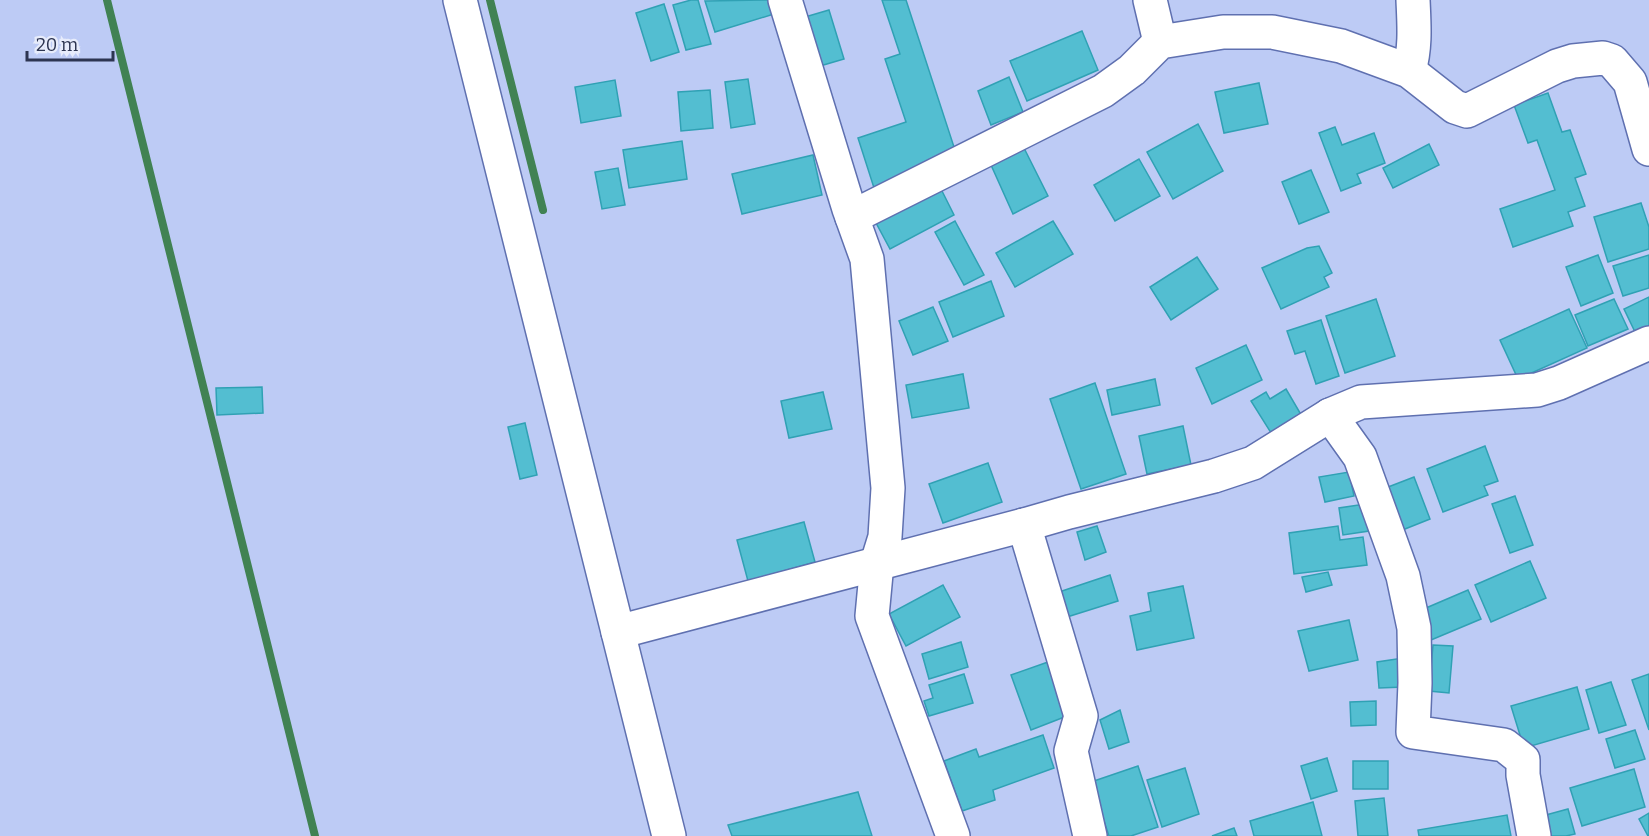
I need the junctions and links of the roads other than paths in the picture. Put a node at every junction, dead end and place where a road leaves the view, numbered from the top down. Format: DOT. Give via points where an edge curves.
graph roads {
  1 [pos="460,0"];
  2 [pos="785,0"];
  3 [pos="1150,0"];
  4 [pos="1413,0"];
  5 [pos="1160,42"];
  6 [pos="1409,71"];
  7 [pos="1649,149"];
  8 [pos="852,218"];
  9 [pos="1649,344"];
  10 [pos="1330,415"];
  11 [pos="1024,525"];
  12 [pos="877,563"];
  13 [pos="618,632"];
  14 [pos="669,836"];
  15 [pos="953,836"];
  16 [pos="1090,836"];
  17 [pos="1534,836"];
  1 -- 13 [label="street"];
  2 -- 8 [label="street"];
  3 -- 5 [label="street"];
  4 -- 6 [label="street" via="1414,42"];
  5 -- 6 [label="street" via="1223,32 1272,32 1341,46"];
  5 -- 8 [label="street" via="1103,91"];
  6 -- 7 [label="street" via="1455,107 1467,111 1557,66 1603,58 1630,82"];
  8 -- 12 [label="street" via="867,259 887,468 888,509"];
  9 -- 10 [label="street" via="1538,390 1361,402"];
  10 -- 11 [label="street" via="1253,463"];
  10 -- 17 [label="street" via="1360,456 1403,576 1414,628 1413,732 1504,745 1523,760"];
  11 -- 12 [label="street"];
  11 -- 16 [label="street" via="1081,716 1071,751"];
  12 -- 13 [label="street"];
  12 -- 15 [label="street" via="872,616"];
  13 -- 14 [label="street"];
}
